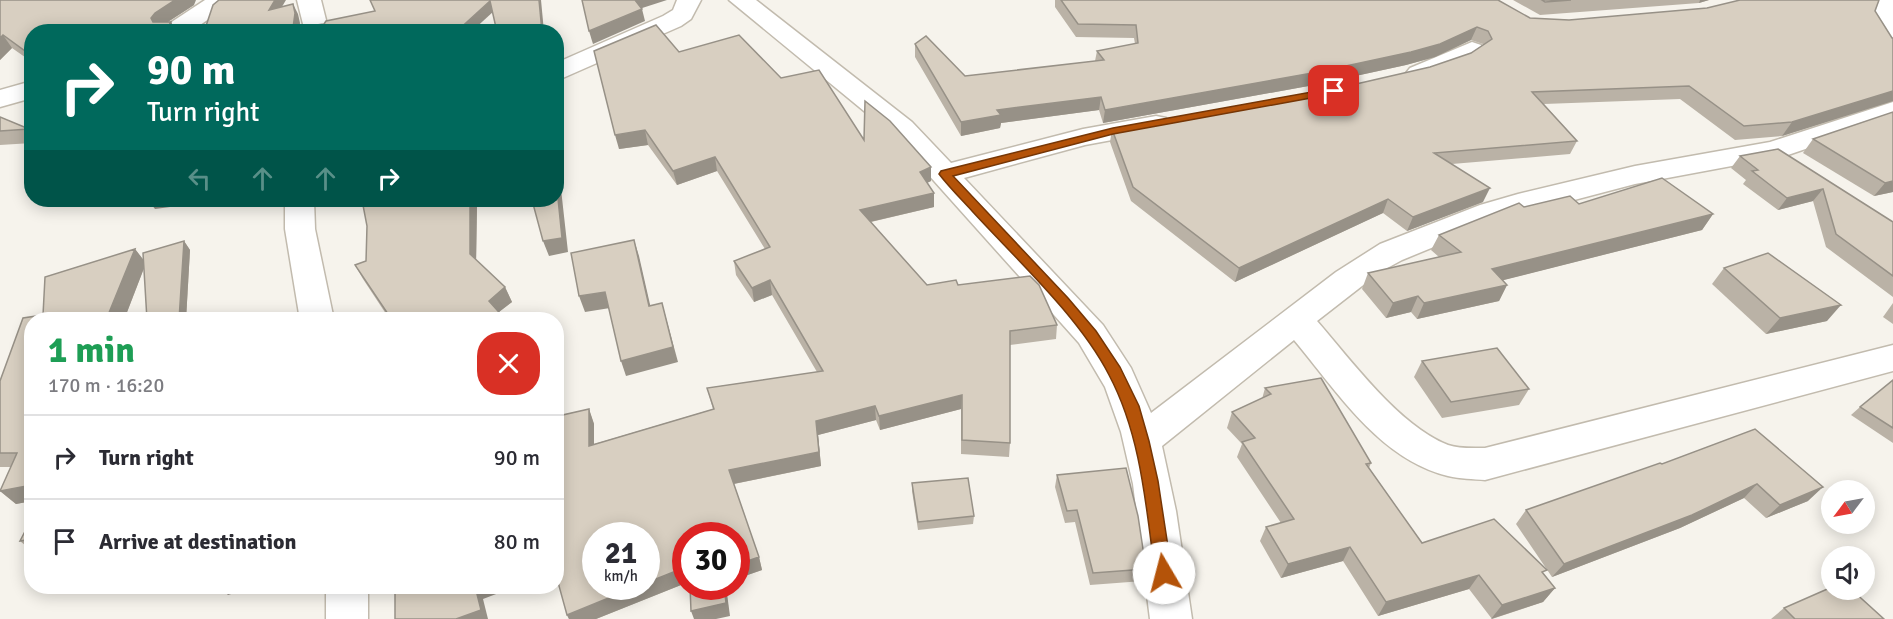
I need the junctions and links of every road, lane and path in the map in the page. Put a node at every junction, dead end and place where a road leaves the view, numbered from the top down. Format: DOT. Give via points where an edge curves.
graph roads {
  1 [pos="221,0"];
  2 [pos="309,0"];
  3 [pos="689,0"];
  4 [pos="741,0"];
  5 [pos="1881,2"];
  6 [pos="185,24"];
  7 [pos="315,24"];
  8 [pos="1893,45"];
  9 [pos="1472,50"];
  10 [pos="564,69"];
  11 [pos="1391,79"];
  12 [pos="24,92"];
  13 [pos="0,99"];
  14 [pos="1893,110"];
  15 [pos="1182,119"];
  16 [pos="1775,150"];
  17 [pos="1804,169"];
  18 [pos="945,174"];
  19 [pos="299,207"];
  20 [pos="316,312"];
  21 [pos="1296,320"];
  22 [pos="1893,358"];
  23 [pos="1141,441"];
  24 [pos="347,594"];
  25 [pos="347,619"];
  26 [pos="1171,619"];
  1 -- 6 [label="street"];
  2 -- 7 [label="street"];
  3 -- 10 [label="street" via="683,14 672,21"];
  4 -- 18 [label="street" via="883,111"];
  5 -- 8 [label="street" via="1880,23"];
  9 -- 11 [label="street" via="1428,70"];
  12 -- 13 [label="street"];
  14 -- 16 [label="street"];
  15 -- 18 [label="street" via="1083,138"];
  16 -- 17 [label="street"];
  16 -- 21 [label="street" via="1576,188 1491,212 1369,264"];
  18 -- 23 [label="street" via="1091,334 1115,371"];
  19 -- 20 [label="street"];
  21 -- 22 [label="street" via="1391,427 1436,457 1459,463 1485,464"];
  21 -- 23 [label="street"];
  23 -- 26 [label="street"];
  24 -- 25 [label="street"];
}
